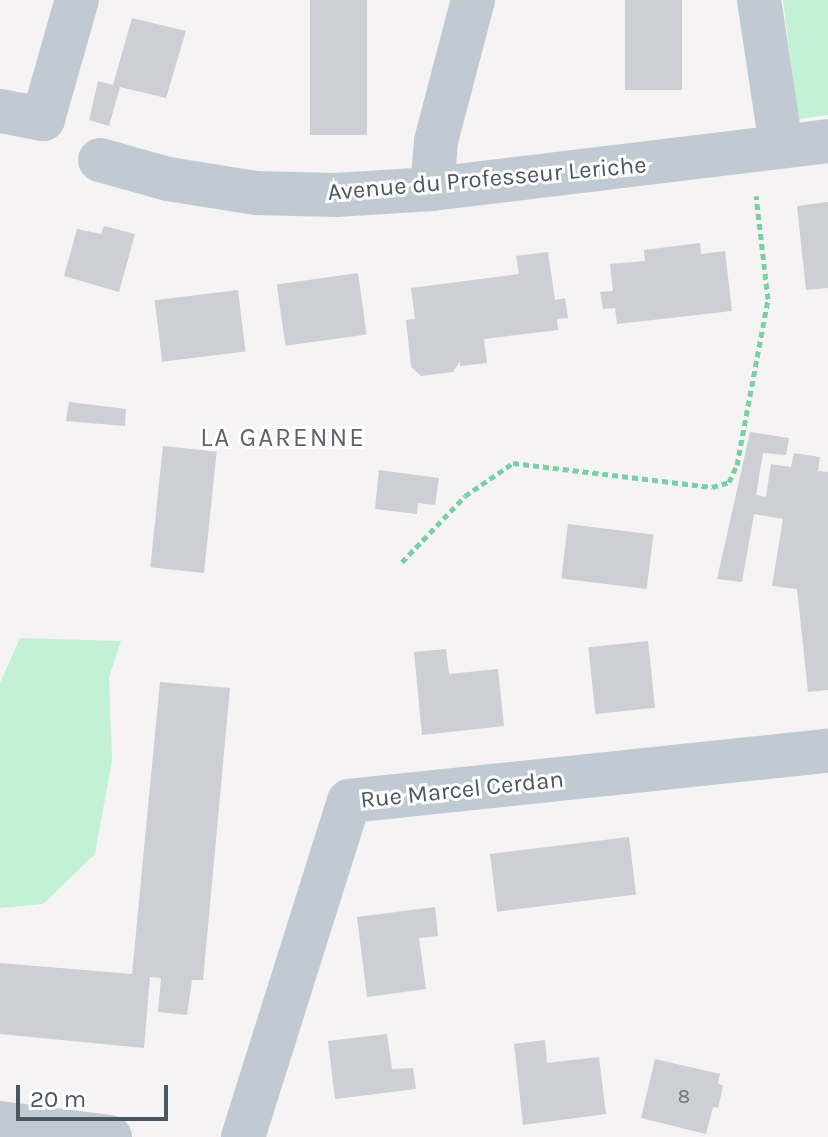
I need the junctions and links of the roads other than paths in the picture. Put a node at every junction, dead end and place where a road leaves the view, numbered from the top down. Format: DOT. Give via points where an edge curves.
graph roads {
  1 [pos="77,0"];
  2 [pos="473,0"];
  3 [pos="759,0"];
  4 [pos="0,111"];
  5 [pos="828,141"];
  6 [pos="766,149"];
  7 [pos="100,160"];
  8 [pos="432,189"];
  9 [pos="828,751"];
  10 [pos="0,1123"];
  11 [pos="110,1137"];
  12 [pos="243,1137"];
  1 -- 4 [label="street" via="43,119"];
  2 -- 8 [label="street" via="436,141"];
  3 -- 6 [label="street"];
  5 -- 6 [label="street, Avenue du Professeur Leriche"];
  6 -- 8 [label="street, Avenue du Professeur Leriche"];
  7 -- 8 [label="street, Avenue du Professeur Leriche" via="168,179 256,193"];
  9 -- 12 [label="street, Rue Marcel Cerdan" via="349,801"];
  10 -- 11 [label="street"];
}
